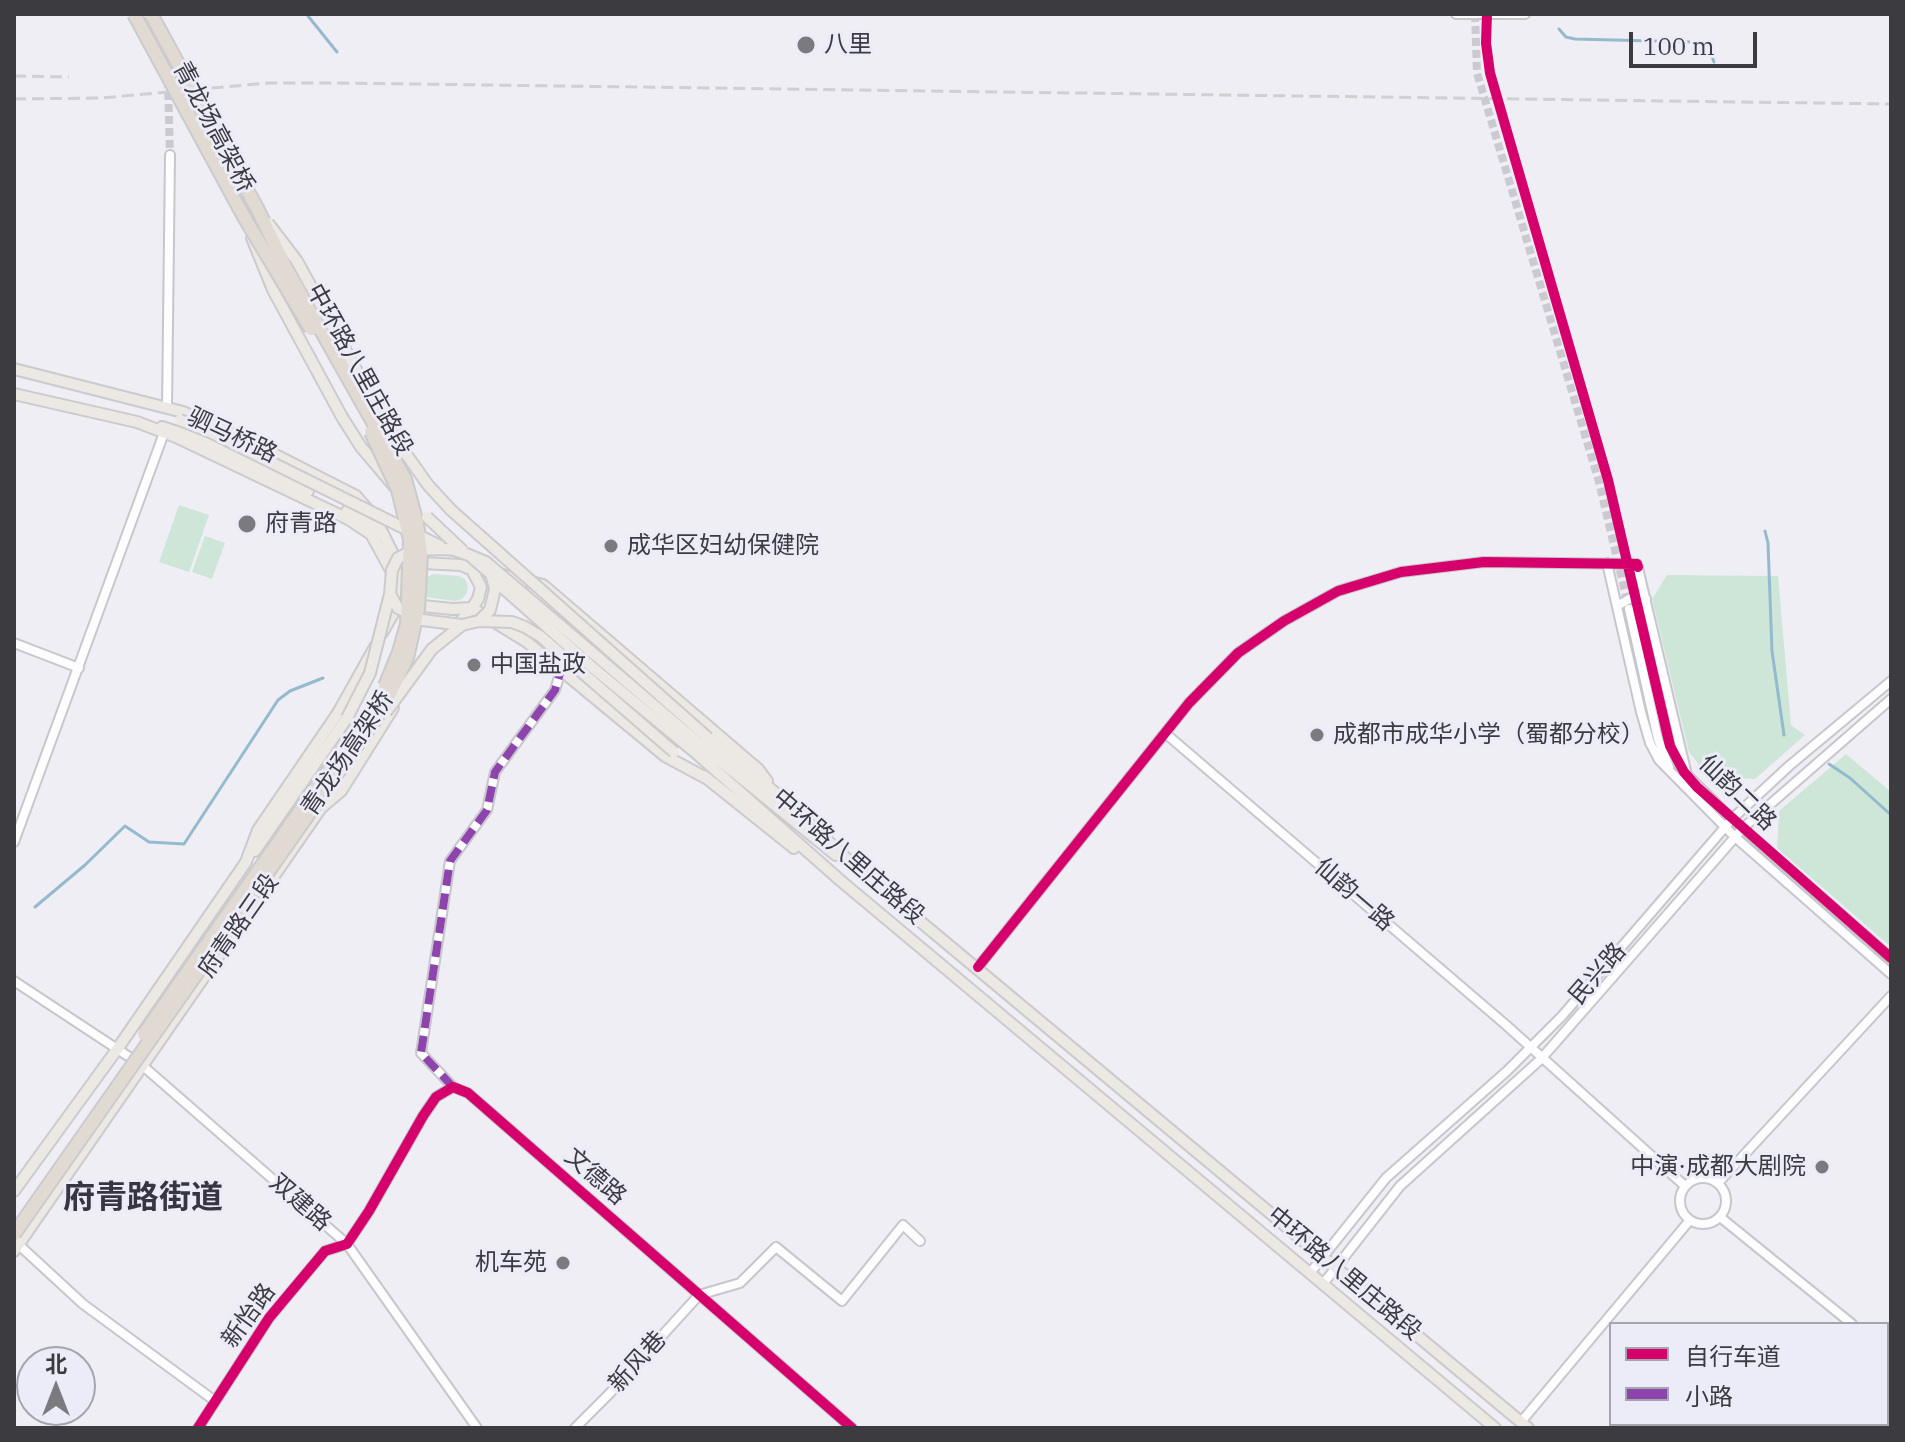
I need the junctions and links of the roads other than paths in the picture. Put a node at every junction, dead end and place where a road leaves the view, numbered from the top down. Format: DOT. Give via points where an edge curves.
graph roads {
  1 [pos="133,14"];
  2 [pos="151,14"];
  3 [pos="1456,14"];
  4 [pos="1467,14"];
  5 [pos="1497,14"];
  6 [pos="1525,14"];
  7 [pos="167,59"];
  8 [pos="170,155"];
  9 [pos="257,208"];
  10 [pos="244,217"];
  11 [pos="14,369"];
  12 [pos="14,394"];
  13 [pos="144,402"];
  14 [pos="167,408"];
  15 [pos="137,422"];
  16 [pos="178,425"];
  17 [pos="164,433"];
  18 [pos="445,549"];
  19 [pos="467,560"];
  20 [pos="1607,563"];
  21 [pos="399,581"];
  22 [pos="390,594"];
  23 [pos="1646,599"];
  24 [pos="1617,606"];
  25 [pos="472,608"];
  26 [pos="479,621"];
  27 [pos="462,625"];
  28 [pos="14,643"];
  29 [pos="79,668"];
  30 [pos="561,670"];
  31 [pos="1891,681"];
  32 [pos="1891,699"];
  33 [pos="1165,733"];
  34 [pos="702,746"];
  35 [pos="1687,775"];
  36 [pos="706,778"];
  37 [pos="1676,779"];
  38 [pos="778,795"];
  39 [pos="321,808"];
  40 [pos="1732,819"];
  41 [pos="1724,827"];
  42 [pos="1743,828"];
  43 [pos="1735,837"];
  44 [pos="14,842"];
  45 [pos="246,862"];
  46 [pos="861,872"];
  47 [pos="841,881"];
  48 [pos="1891,958"];
  49 [pos="978,967"];
  50 [pos="1891,974"];
  51 [pos="14,981"];
  52 [pos="1891,996"];
  53 [pos="118,1048"];
  54 [pos="1530,1048"];
  55 [pos="1541,1059"];
  56 [pos="143,1066"];
  57 [pos="453,1087"];
  58 [pos="1718,1183"];
  59 [pos="1685,1186"];
  60 [pos="14,1191"];
  61 [pos="1720,1217"];
  62 [pos="14,1220"];
  63 [pos="1690,1220"];
  64 [pos="920,1241"];
  65 [pos="16,1244"];
  66 [pos="347,1244"];
  67 [pos="1323,1256"];
  68 [pos="1336,1267"];
  69 [pos="1310,1273"];
  70 [pos="1323,1284"];
  71 [pos="699,1295"];
  72 [pos="1850,1322"];
  73 [pos="215,1401"];
  74 [pos="1525,1425"];
  75 [pos="198,1428"];
  76 [pos="477,1428"];
  77 [pos="575,1428"];
  78 [pos="852,1428"];
  79 [pos="1495,1428"];
  1 -- 7 [label="street"];
  1 -- 10 [label="highway, 青龙场高架桥, bridge"];
  2 -- 9 [label="highway, 青龙场高架桥, bridge"];
  3 -- 4 [label="street"];
  4 -- 5 [label="street"];
  5 -- 6 [label="street"];
  8 -- 14 [label="street"];
  9 -- 34 [label="main road, 中环路八里庄路段, bridge" via="297,261 389,430 428,485"];
  9 -- 65 [label="highway, 青龙场高架桥, bridge" via="405,479 421,554 412,636 383,708"];
  10 -- 34 [label="main road, 中环路八里庄路段, bridge" via="273,290 342,417 386,478 524,608"];
  10 -- 62 [label="highway, 青龙场高架桥, bridge" via="369,429 398,490 410,540 407,624 376,704"];
  11 -- 13 [label="main road, 驷马桥路"];
  12 -- 15 [label="main road, 驷马桥路"];
  13 -- 14 [label="main road, 驷马桥路"];
  13 -- 16 [label="main road"];
  14 -- 21 [label="main road, 驷马桥路" via="252,443 356,496 375,518"];
  15 -- 16 [label="main road"];
  15 -- 17 [label="main road, 驷马桥路"];
  16 -- 18 [label="main road, bridge" via="210,432"];
  16 -- 21 [label="main road" via="360,518 378,534"];
  17 -- 21 [label="main road, 驷马桥路" via="359,526 371,534"];
  17 -- 29 [label="street"];
  18 -- 19 [label="main road, bridge"];
  18 -- 21 [label="main road, bridge" via="414,550 398,558"];
  19 -- 21 [label="main road" via="422,563"];
  19 -- 25 [label="main road" via="481,587"];
  19 -- 26 [label="main road, bridge" via="491,574 495,589 490,610"];
  19 -- 34 [label="main road, bridge" via="491,565"];
  19 -- 38 [label="main road" via="543,585 758,769"];
  20 -- 23 [label="street, 仙韵二路" via="1637,564"];
  20 -- 24 [label="street, 仙韵二路"];
  20 -- 33 [label="street" via="1484,562 1401,572 1338,591 1238,653"];
  21 -- 22 [label="main road, bridge"];
  21 -- 25 [label="main road" via="423,606"];
  21 -- 45 [label="main road, 府青路三段" via="338,713 258,830"];
  22 -- 27 [label="main road, bridge" via="398,608 422,620"];
  22 -- 45 [label="main road, bridge" via="370,673 347,718"];
  23 -- 24 [label="street" via="1631,598"];
  23 -- 35 [label="street, 仙韵二路"];
  24 -- 37 [label="street, 仙韵二路" via="1650,743"];
  25 -- 30 [label="main road"];
  25 -- 39 [label="main road, 府青路三段" via="401,695 341,791"];
  26 -- 27 [label="main road, bridge"];
  26 -- 36 [label="main road, bridge" via="512,622 540,636"];
  27 -- 39 [label="main road, bridge" via="421,664"];
  28 -- 29 [label="street"];
  29 -- 44 [label="street"];
  30 -- 36 [label="main road" via="665,756"];
  30 -- 57 [label="street, 文德路" via="555,690 495,772 487,810 450,861 421,1053"];
  31 -- 40 [label="street, 民兴路"];
  32 -- 42 [label="street, 民兴路"];
  33 -- 49 [label="street"];
  33 -- 54 [label="street, 仙韵一路"];
  34 -- 38 [label="main road, 中环路八里庄路段"];
  34 -- 46 [label="main road"];
  34 -- 47 [label="main road, 中环路八里庄路段"];
  35 -- 37 [label="street, 仙韵二路" via="1663,721 1632,608 1658,739"];
  35 -- 40 [label="street, 仙韵二路"];
  36 -- 47 [label="main road"];
  37 -- 41 [label="street, 仙韵二路"];
  38 -- 46 [label="main road, 中环路八里庄路段"];
  39 -- 56 [label="main road, 府青路三段"];
  40 -- 41 [label="street, 民兴路"];
  40 -- 42 [label="street, 仙韵二路"];
  41 -- 43 [label="street, 仙韵二路"];
  41 -- 54 [label="street, 民兴路"];
  42 -- 43 [label="street, 民兴路"];
  42 -- 48 [label="street, 仙韵二路"];
  43 -- 50 [label="street, 仙韵二路"];
  43 -- 55 [label="street, 民兴路"];
  45 -- 53 [label="main road, 府青路三段"];
  46 -- 49 [label="main road, 中环路八里庄路段"];
  47 -- 69 [label="main road, 中环路八里庄路段"];
  49 -- 67 [label="main road, 中环路八里庄路段"];
  51 -- 53 [label="street, 双建路"];
  52 -- 58 [label="street"];
  53 -- 56 [label="street, 双建路"];
  53 -- 60 [label="main road, 府青路三段"];
  54 -- 55 [label="street, 仙韵一路"];
  54 -- 67 [label="street, 民兴路" via="1386,1178"];
  55 -- 59 [label="street, 仙韵一路"];
  55 -- 68 [label="street, 民兴路" via="1400,1186"];
  56 -- 65 [label="main road, 府青路三段"];
  56 -- 66 [label="street, 双建路"];
  57 -- 66 [label="street" via="436,1097 423,1116"];
  57 -- 71 [label="street, 文德路" via="468,1093"];
  58 -- 59 [label="street" via="1697,1178"];
  58 -- 61 [label="street" via="1726,1195"];
  59 -- 63 [label="street" via="1680,1207"];
  61 -- 63 [label="street" via="1705,1224"];
  61 -- 72 [label="street"];
  63 -- 74 [label="street"];
  64 -- 71 [label="street" via="903,1225 842,1301 776,1247 740,1283"];
  65 -- 73 [label="street" via="83,1304"];
  66 -- 73 [label="street, 新怡路" via="325,1251 269,1318"];
  66 -- 76 [label="street, 双建路"];
  67 -- 68 [label="main road, 中环路八里庄路段"];
  67 -- 69 [label="street, 民兴路"];
  68 -- 70 [label="street, 民兴路"];
  68 -- 74 [label="main road, 中环路八里庄路段"];
  69 -- 70 [label="main road, 中环路八里庄路段"];
  70 -- 79 [label="main road, 中环路八里庄路段"];
  71 -- 77 [label="street, 新风巷"];
  71 -- 78 [label="street, 文德路"];
  73 -- 75 [label="street, 新怡路"];
}
